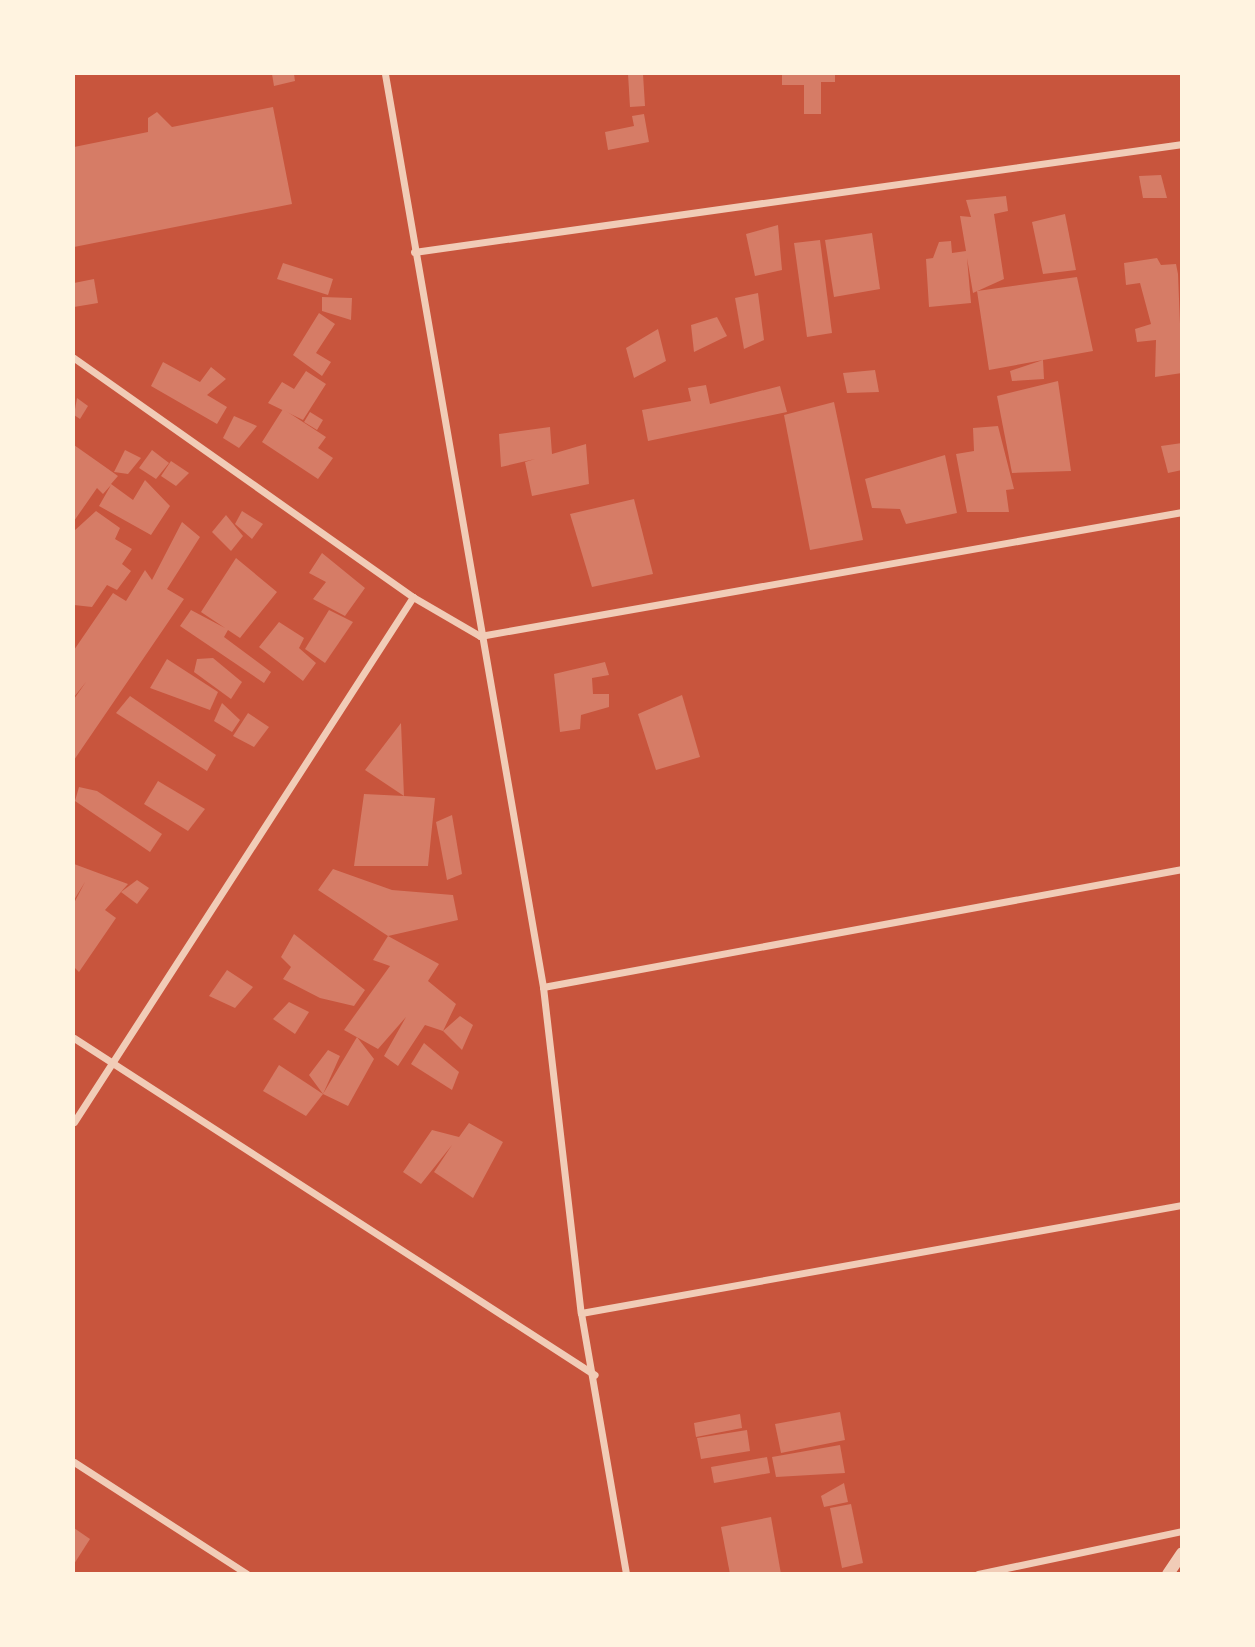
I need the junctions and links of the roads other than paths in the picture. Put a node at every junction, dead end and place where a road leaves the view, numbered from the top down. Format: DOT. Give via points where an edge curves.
graph roads {
  1 [pos="385,74"];
  2 [pos="1181,144"];
  3 [pos="414,252"];
  4 [pos="74,358"];
  5 [pos="1181,512"];
  6 [pos="413,597"];
  7 [pos="480,636"];
  8 [pos="1181,869"];
  9 [pos="543,987"];
  10 [pos="74,1038"];
  11 [pos="112,1063"];
  12 [pos="74,1122"];
  13 [pos="1181,1205"];
  14 [pos="581,1312"];
  15 [pos="595,1376"];
  16 [pos="74,1462"];
  17 [pos="1181,1531"];
  18 [pos="1181,1553"];
  19 [pos="247,1573"];
  20 [pos="626,1573"];
  21 [pos="978,1573"];
  22 [pos="1168,1573"];
  1 -- 3 [label="street"];
  2 -- 3 [label="street"];
  3 -- 7 [label="street"];
  4 -- 6 [label="street"];
  5 -- 7 [label="street"];
  6 -- 7 [label="street"];
  6 -- 11 [label="street"];
  7 -- 9 [label="street"];
  8 -- 9 [label="street"];
  9 -- 14 [label="street"];
  10 -- 11 [label="street"];
  11 -- 12 [label="street"];
  11 -- 15 [label="street"];
  13 -- 14 [label="street"];
  14 -- 15 [label="street"];
  15 -- 20 [label="street"];
  16 -- 19 [label="street"];
  17 -- 21 [label="street"];
  18 -- 22 [label="street"];
}
